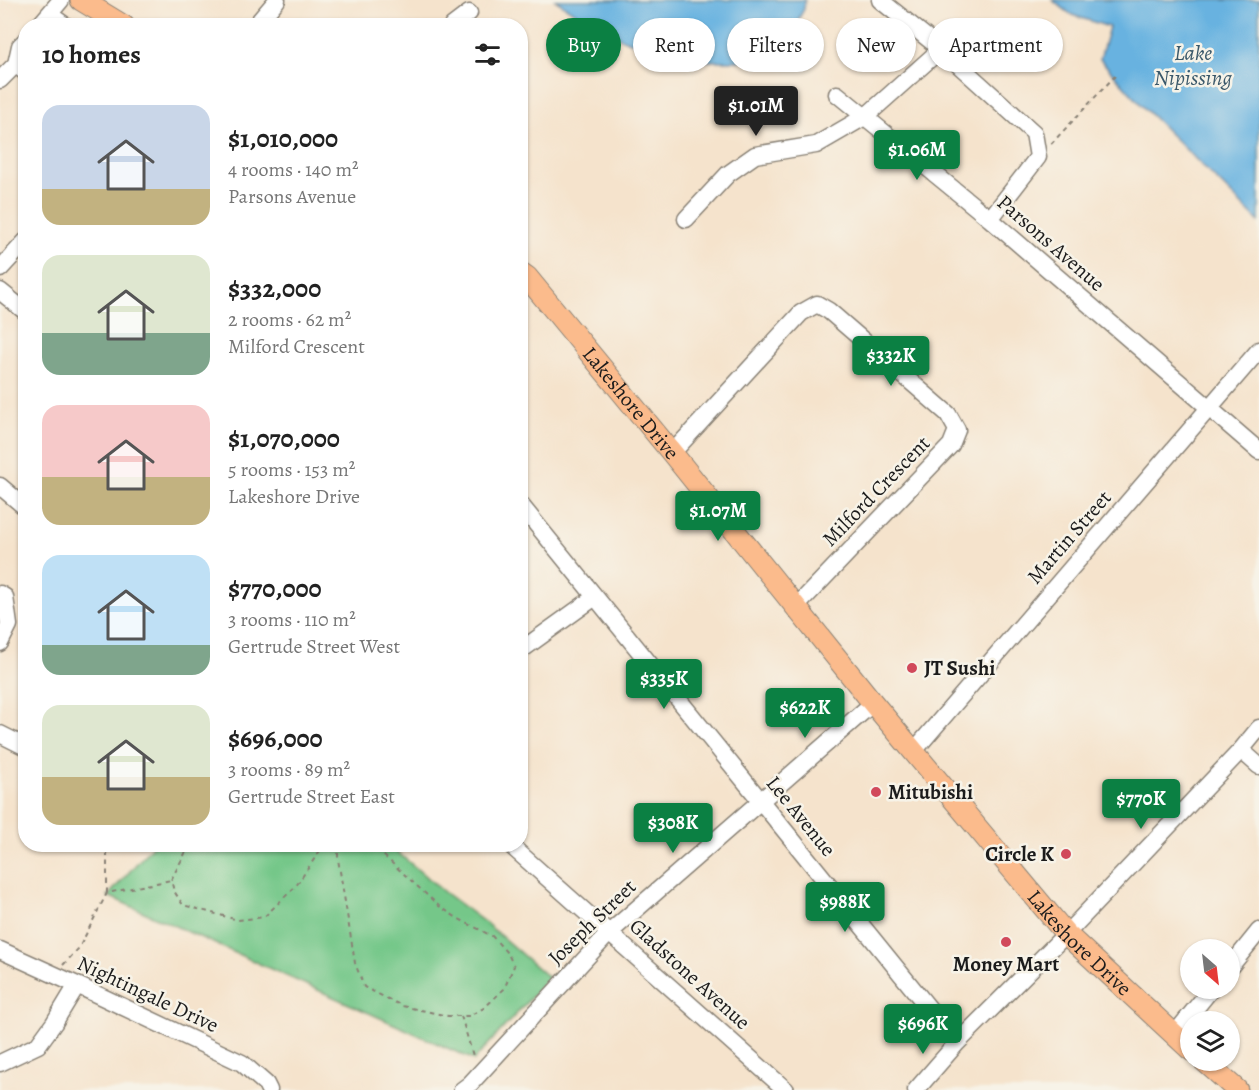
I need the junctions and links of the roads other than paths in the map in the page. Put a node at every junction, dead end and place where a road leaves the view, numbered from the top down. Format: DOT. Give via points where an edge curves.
graph roads {
  1 [pos="61,0"];
  2 [pos="81,0"];
  3 [pos="277,0"];
  4 [pos="880,0"];
  5 [pos="469,13"];
  6 [pos="46,18"];
  7 [pos="111,18"];
  8 [pos="262,18"];
  9 [pos="462,18"];
  10 [pos="928,39"];
  11 [pos="928,61"];
  12 [pos="18,71"];
  13 [pos="966,72"];
  14 [pos="0,80"];
  15 [pos="837,94"];
  16 [pos="866,116"];
  17 [pos="686,219"];
  18 [pos="990,219"];
  19 [pos="18,250"];
  20 [pos="0,269"];
  21 [pos="528,284"];
  22 [pos="0,291"];
  23 [pos="18,306"];
  24 [pos="1259,350"];
  25 [pos="1209,409"];
  26 [pos="1259,451"];
  27 [pos="672,453"];
  28 [pos="0,486"];
  29 [pos="18,501"];
  30 [pos="528,514"];
  31 [pos="0,594"];
  32 [pos="595,597"];
  33 [pos="795,608"];
  34 [pos="0,643"];
  35 [pos="528,645"];
  36 [pos="873,703"];
  37 [pos="1259,728"];
  38 [pos="0,734"];
  39 [pos="18,743"];
  40 [pos="1241,750"];
  41 [pos="914,752"];
  42 [pos="1259,766"];
  43 [pos="760,801"];
  44 [pos="518,852"];
  45 [pos="1259,931"];
  46 [pos="609,933"];
  47 [pos="1066,934"];
  48 [pos="0,950"];
  49 [pos="1240,955"];
  50 [pos="77,985"];
  51 [pos="1203,999"];
  52 [pos="1174,1035"];
  53 [pos="1180,1040"];
  54 [pos="957,1043"];
  55 [pos="0,1063"];
  56 [pos="1215,1071"];
  57 [pos="269,1090"];
  58 [pos="462,1090"];
  59 [pos="786,1090"];
  60 [pos="916,1090"];
  61 [pos="1237,1090"];
  1 -- 6 [label="street"];
  2 -- 7 [label="main road"];
  3 -- 8 [label="street"];
  4 -- 10 [label="street"];
  5 -- 9 [label="street"];
  11 -- 16 [label="street"];
  12 -- 14 [label="street"];
  13 -- 18 [label="street" via="1034,133 1038,157"];
  15 -- 16 [label="street, Parsons Avenue"];
  16 -- 17 [label="street" via="816,145 755,155 728,174"];
  16 -- 18 [label="street, Parsons Avenue"];
  18 -- 25 [label="street, Parsons Avenue"];
  19 -- 20 [label="street"];
  21 -- 27 [label="main road, Lakeshore Drive"];
  22 -- 23 [label="street"];
  24 -- 25 [label="street, Martin Street"];
  25 -- 26 [label="street, Parsons Avenue"];
  25 -- 41 [label="street, Martin Street"];
  27 -- 33 [label="main road, Lakeshore Drive"];
  27 -- 33 [label="street, Milford Crescent" via="801,313 817,304 948,414 957,430 951,445"];
  28 -- 29 [label="street"];
  30 -- 32 [label="street, Lee Avenue"];
  31 -- 34 [label="street" via="5,597 9,625"];
  32 -- 35 [label="street"];
  32 -- 43 [label="street, Lee Avenue"];
  33 -- 36 [label="main road, Lakeshore Drive"];
  36 -- 41 [label="main road, Lakeshore Drive"];
  36 -- 43 [label="street, Joseph Street"];
  37 -- 40 [label="street"];
  38 -- 39 [label="street"];
  40 -- 42 [label="street"];
  40 -- 47 [label="street"];
  41 -- 47 [label="main road, Lakeshore Drive"];
  43 -- 46 [label="street, Joseph Street"];
  43 -- 54 [label="street, Lee Avenue"];
  44 -- 46 [label="street, Gladstone Avenue"];
  45 -- 49 [label="street"];
  46 -- 58 [label="street, Joseph Street"];
  46 -- 59 [label="street, Gladstone Avenue"];
  47 -- 52 [label="main road, Lakeshore Drive"];
  47 -- 54 [label="street"];
  48 -- 50 [label="street, Nightingale Drive"];
  50 -- 55 [label="street" via="38,1045"];
  50 -- 57 [label="street, Nightingale Drive" via="242,1063"];
  51 -- 52 [label="street"];
  52 -- 53 [label="main road, Lakeshore Drive"];
  54 -- 60 [label="street"];
  56 -- 61 [label="main road"];
}
